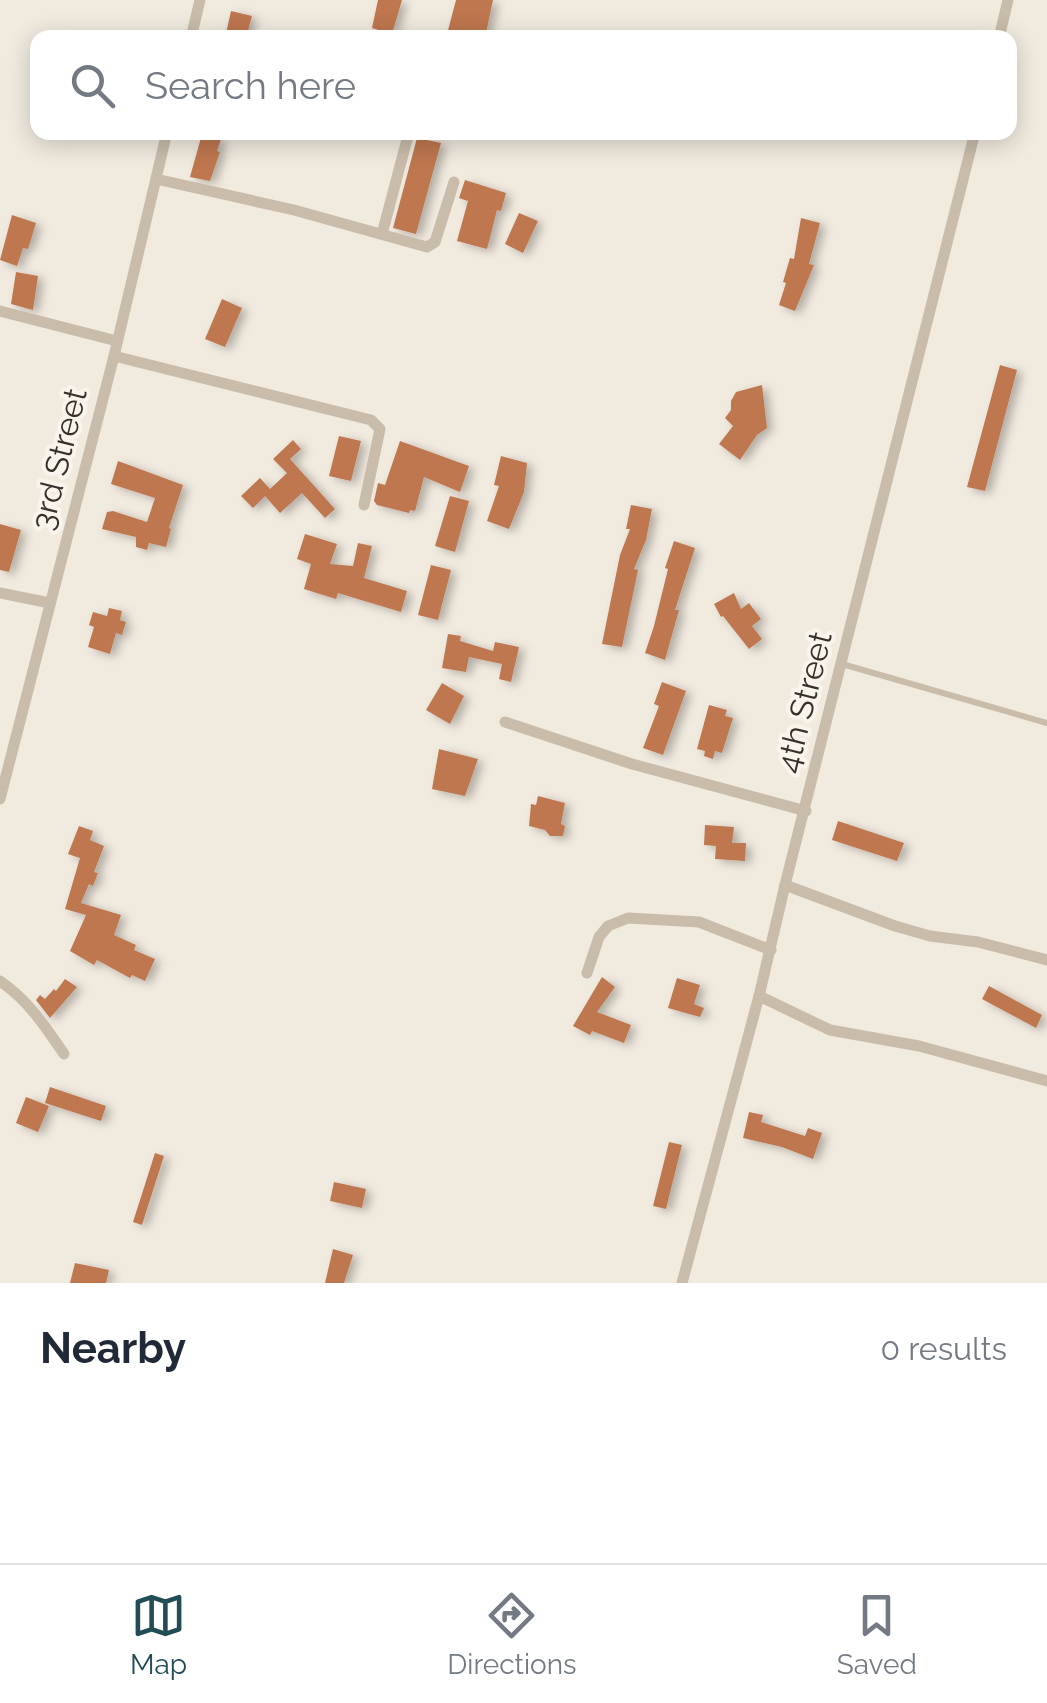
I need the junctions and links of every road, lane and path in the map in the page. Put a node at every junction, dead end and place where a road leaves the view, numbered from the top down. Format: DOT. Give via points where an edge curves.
graph roads {
  1 [pos="200,0"];
  2 [pos="1008,0"];
  3 [pos="193,30"];
  4 [pos="1001,30"];
  5 [pos="165,140"];
  6 [pos="406,140"];
  7 [pos="973,140"];
  8 [pos="156,179"];
  9 [pos="454,182"];
  10 [pos="382,234"];
  11 [pos="0,310"];
  12 [pos="116,341"];
  13 [pos="114,356"];
  14 [pos="364,506"];
  15 [pos="0,594"];
  16 [pos="50,603"];
  17 [pos="840,664"];
  18 [pos="505,722"];
  19 [pos="1047,723"];
  20 [pos="0,799"];
  21 [pos="806,811"];
  22 [pos="785,885"];
  23 [pos="771,950"];
  24 [pos="1047,960"];
  25 [pos="587,974"];
  26 [pos="0,980"];
  27 [pos="760,996"];
  28 [pos="64,1054"];
  29 [pos="1047,1080"];
  30 [pos="682,1283"];
  1 -- 3 [label="street"];
  2 -- 4 [label="street"];
  5 -- 8 [label="street, 3rd Street"];
  6 -- 10 [label="street"];
  7 -- 17 [label="street, 4th Street"];
  8 -- 10 [label="street"];
  8 -- 12 [label="street, 3rd Street"];
  9 -- 10 [label="street" via="432,246"];
  11 -- 12 [label="street"];
  12 -- 13 [label="street, 3rd Street"];
  13 -- 14 [label="street" via="371,420 380,429"];
  13 -- 16 [label="street, 3rd Street"];
  15 -- 16 [label="street"];
  16 -- 20 [label="street, 3rd Street"];
  17 -- 19 [label="lane"];
  17 -- 21 [label="street, 4th Street"];
  18 -- 21 [label="street"];
  21 -- 22 [label="street, 4th Street"];
  22 -- 23 [label="street, 4th Street"];
  22 -- 24 [label="street" via="895,926"];
  23 -- 25 [label="street" via="700,922 628,918 598,937"];
  23 -- 27 [label="street, 4th Street"];
  26 -- 28 [label="street" via="36,1013"];
  27 -- 29 [label="street" via="830,1030"];
  27 -- 30 [label="street, 4th Street"];
}
